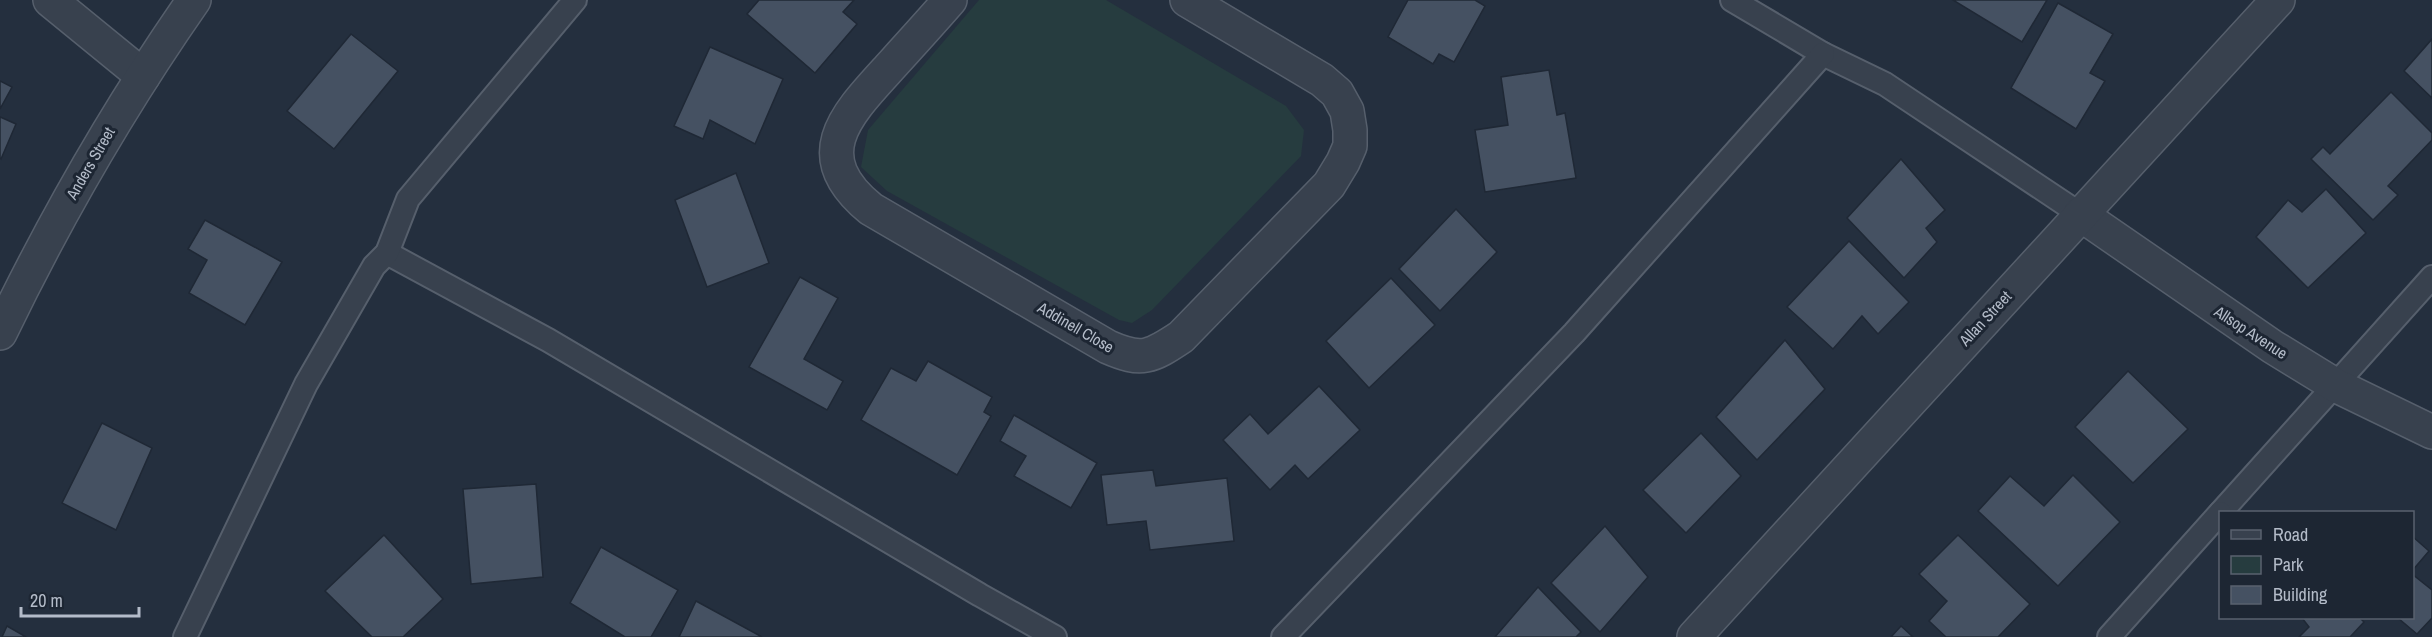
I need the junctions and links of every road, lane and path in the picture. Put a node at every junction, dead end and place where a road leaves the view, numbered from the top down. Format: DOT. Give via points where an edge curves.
graph roads {
  1 [pos="50,0"];
  2 [pos="194,0"];
  3 [pos="575,0"];
  4 [pos="950,0"];
  5 [pos="1187,0"];
  6 [pos="1732,0"];
  7 [pos="2278,0"];
  8 [pos="1823,54"];
  9 [pos="142,76"];
  10 [pos="2080,214"];
  11 [pos="387,253"];
  12 [pos="2432,277"];
  13 [pos="0,333"];
  14 [pos="2335,385"];
  15 [pos="2432,432"];
  16 [pos="2223,511"];
  17 [pos="2219,515"];
  18 [pos="185,637"];
  19 [pos="1055,637"];
  20 [pos="1283,637"];
  21 [pos="1694,637"];
  22 [pos="2109,637"];
  1 -- 9 [label="street"];
  2 -- 9 [label="street, Anders Street"];
  3 -- 11 [label="lane" via="408,199"];
  4 -- 5 [label="street, Addinell Close" via="850,113 837,145 842,178 871,209 1108,347 1142,358 1164,349 1190,329 1329,185 1350,146 1347,111 1337,93 1322,80"];
  6 -- 8 [label="lane"];
  7 -- 10 [label="street, Allan Street"];
  8 -- 10 [label="lane" via="1885,84"];
  8 -- 20 [label="lane" via="1574,333"];
  9 -- 13 [label="street, Anders Street" via="60,215"];
  10 -- 14 [label="street, Allsop Avenue" via="2213,307"];
  10 -- 21 [label="street, Allan Street"];
  11 -- 18 [label="lane" via="374,266 306,384"];
  11 -- 19 [label="lane" via="548,340"];
  12 -- 14 [label="lane"];
  14 -- 15 [label="street, Allsop Avenue"];
  14 -- 16 [label="lane"];
  17 -- 22 [label="lane"];
}
